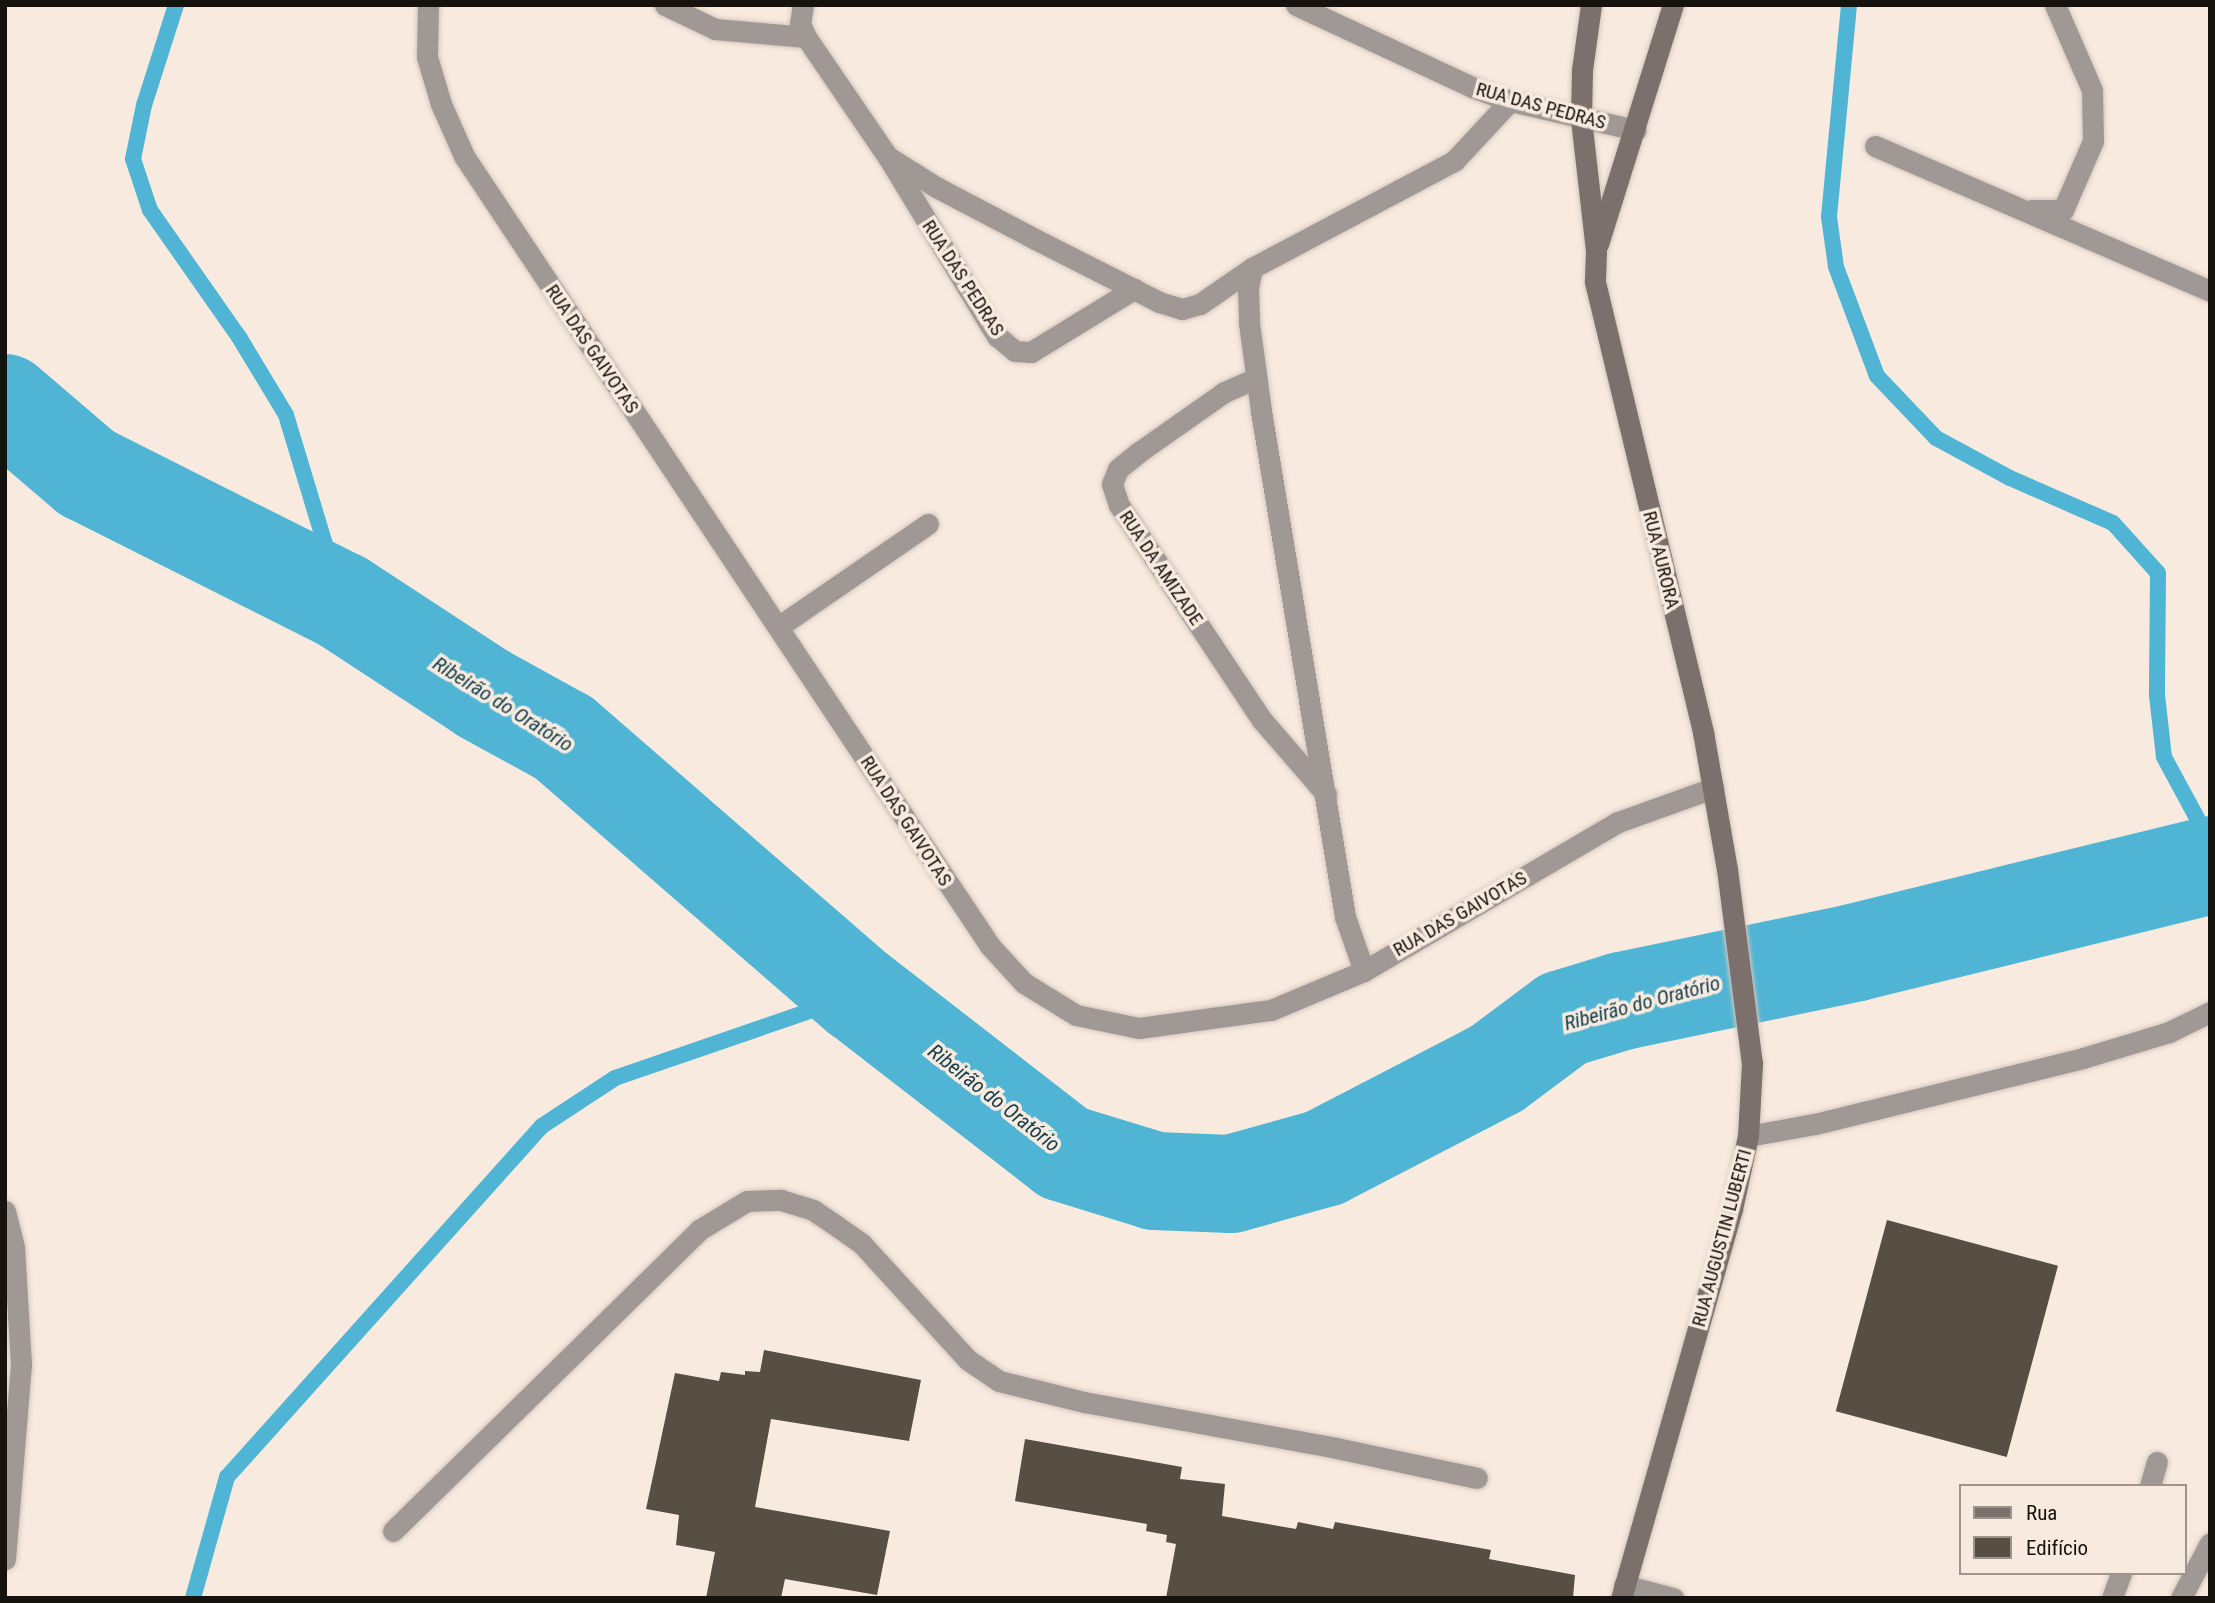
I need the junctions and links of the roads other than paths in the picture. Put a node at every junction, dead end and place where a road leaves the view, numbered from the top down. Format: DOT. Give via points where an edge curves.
graph roads {
  1 [pos="428,5"];
  2 [pos="666,5"];
  3 [pos="803,5"];
  4 [pos="1296,5"];
  5 [pos="1591,5"];
  6 [pos="1673,5"];
  7 [pos="2055,5"];
  8 [pos="806,37"];
  9 [pos="1510,101"];
  10 [pos="1581,118"];
  11 [pos="1636,130"];
  12 [pos="1875,146"];
  13 [pos="888,157"];
  14 [pos="2022,210"];
  15 [pos="1596,251"];
  16 [pos="1252,268"];
  17 [pos="1134,289"];
  18 [pos="2210,291"];
  19 [pos="1256,378"];
  20 [pos="928,524"];
  21 [pos="778,627"];
  22 [pos="1713,788"];
  23 [pos="1326,794"];
  24 [pos="1727,869"];
  25 [pos="1364,971"];
  26 [pos="2210,1012"];
  27 [pos="1748,1136"];
  28 [pos="5,1211"];
  29 [pos="2157,1462"];
  30 [pos="1477,1478"];
  31 [pos="2151,1484"];
  32 [pos="393,1531"];
  33 [pos="7,1535"];
  34 [pos="2210,1543"];
  35 [pos="5,1559"];
  36 [pos="2120,1575"];
  37 [pos="1622,1591"];
  38 [pos="1673,1598"];
  39 [pos="2112,1598"];
  40 [pos="2181,1598"];
  1 -- 21 [label="street, RUA DAS GAIVOTAS" via="427,57 464,156"];
  2 -- 8 [label="street" via="715,29"];
  3 -- 8 [label="street, RUA DAS PEDRAS" via="800,24"];
  4 -- 9 [label="street, RUA DAS PEDRAS"];
  5 -- 10 [label="street, RUA AURORA"];
  6 -- 11 [label="street, RUA AURORA" via="1656,50"];
  7 -- 14 [label="street" via="2092,90 2093,141 2063,210"];
  8 -- 13 [label="street, RUA DAS PEDRAS"];
  9 -- 10 [label="street, RUA DAS PEDRAS"];
  9 -- 16 [label="street" via="1454,161"];
  10 -- 11 [label="street, RUA DAS PEDRAS"];
  10 -- 15 [label="street, RUA AURORA"];
  11 -- 15 [label="street, RUA AURORA"];
  12 -- 14 [label="street"];
  13 -- 17 [label="street, RUA DAS PEDRAS" via="936,187"];
  13 -- 17 [label="street, RUA DAS PEDRAS" via="997,336 1015,351 1031,352"];
  14 -- 18 [label="street"];
  15 -- 22 [label="street, RUA AURORA" via="1595,282 1602,321"];
  16 -- 17 [label="street, RUA DAS PEDRAS" via="1200,304 1182,309"];
  16 -- 19 [label="street" via="1249,323"];
  19 -- 23 [label="street"];
  19 -- 23 [label="street, RUA DA AMIZADE" via="1223,393 1139,452 1118,469 1112,484 1119,505 1262,720"];
  20 -- 21 [label="street"];
  21 -- 25 [label="street, RUA DAS GAIVOTAS" via="990,946 1024,983 1076,1015 1139,1028 1271,1010"];
  22 -- 24 [label="street, RUA AURORA"];
  22 -- 25 [label="street, RUA DAS GAIVOTAS" via="1618,822"];
  23 -- 25 [label="street" via="1345,917"];
  24 -- 27 [label="street, RUA AUGUSTIN LUBERTI" via="1752,1063"];
  26 -- 27 [label="street" via="2169,1032 2082,1058 1815,1124"];
  27 -- 37 [label="street, RUA AUGUSTIN LUBERTI" via="1732,1209"];
  28 -- 33 [label="street" via="15,1247 21,1364"];
  29 -- 31 [label="street"];
  30 -- 32 [label="street" via="1084,1402 999,1381 968,1360 862,1244 813,1210 780,1200 747,1201 699,1230"];
  33 -- 35 [label="street"];
  34 -- 40 [label="street"];
  36 -- 39 [label="street"];
  37 -- 38 [label="street"];
}
